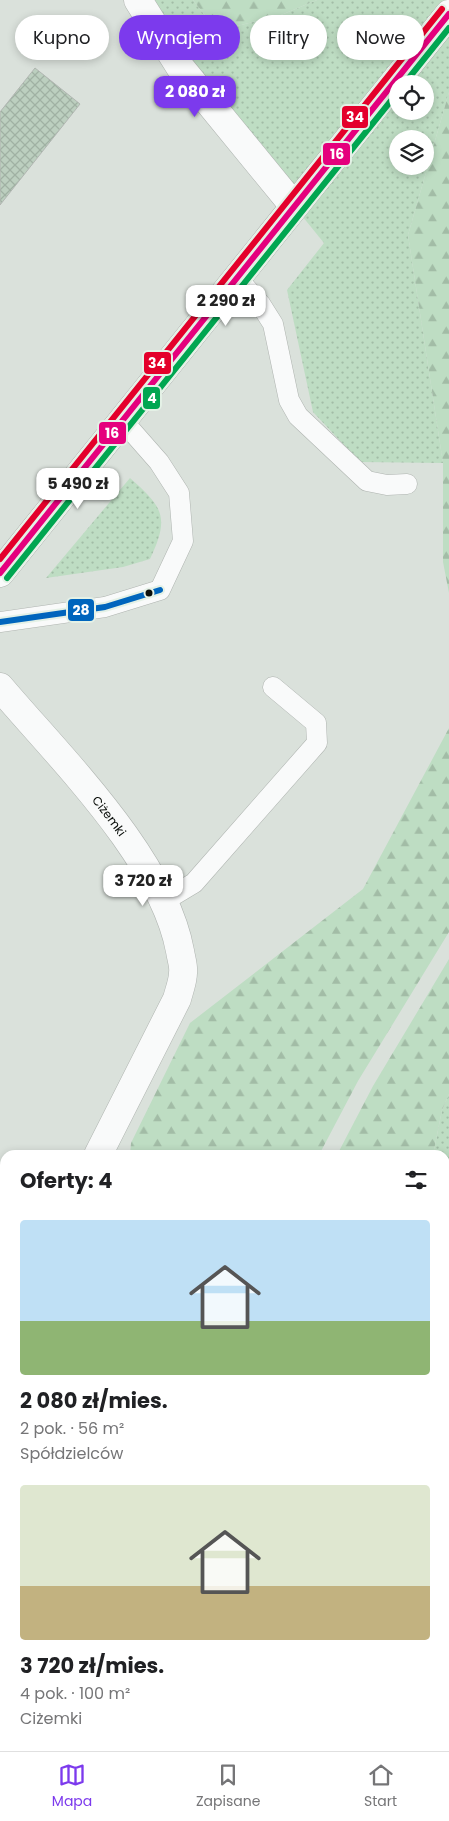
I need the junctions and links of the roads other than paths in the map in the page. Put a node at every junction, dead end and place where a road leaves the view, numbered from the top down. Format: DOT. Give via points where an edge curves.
graph roads {
  1 [pos="138,0"];
  2 [pos="449,14"];
  3 [pos="293,206"];
  4 [pos="238,279"];
  5 [pos="123,421"];
  6 [pos="406,484"];
  7 [pos="0,573"];
  8 [pos="0,622"];
  9 [pos="0,687"];
  10 [pos="273,687"];
  11 [pos="164,901"];
  12 [pos="100,1150"];
  1 -- 3 [label="street" via="180,67"];
  2 -- 3 [label="street"];
  3 -- 4 [label="street"];
  4 -- 5 [label="street"];
  4 -- 6 [label="lane" via="274,324 289,400 298,416 367,481"];
  5 -- 7 [label="street"];
  5 -- 8 [label="lane" via="159,462 179,493 182,541 160,590 105,607"];
  9 -- 11 [label="street, Ciżemki" via="125,837"];
  10 -- 11 [label="lane" via="316,723 317,743 194,883"];
  11 -- 12 [label="street, Ciżemki" via="178,938 184,972 176,999"];
}
